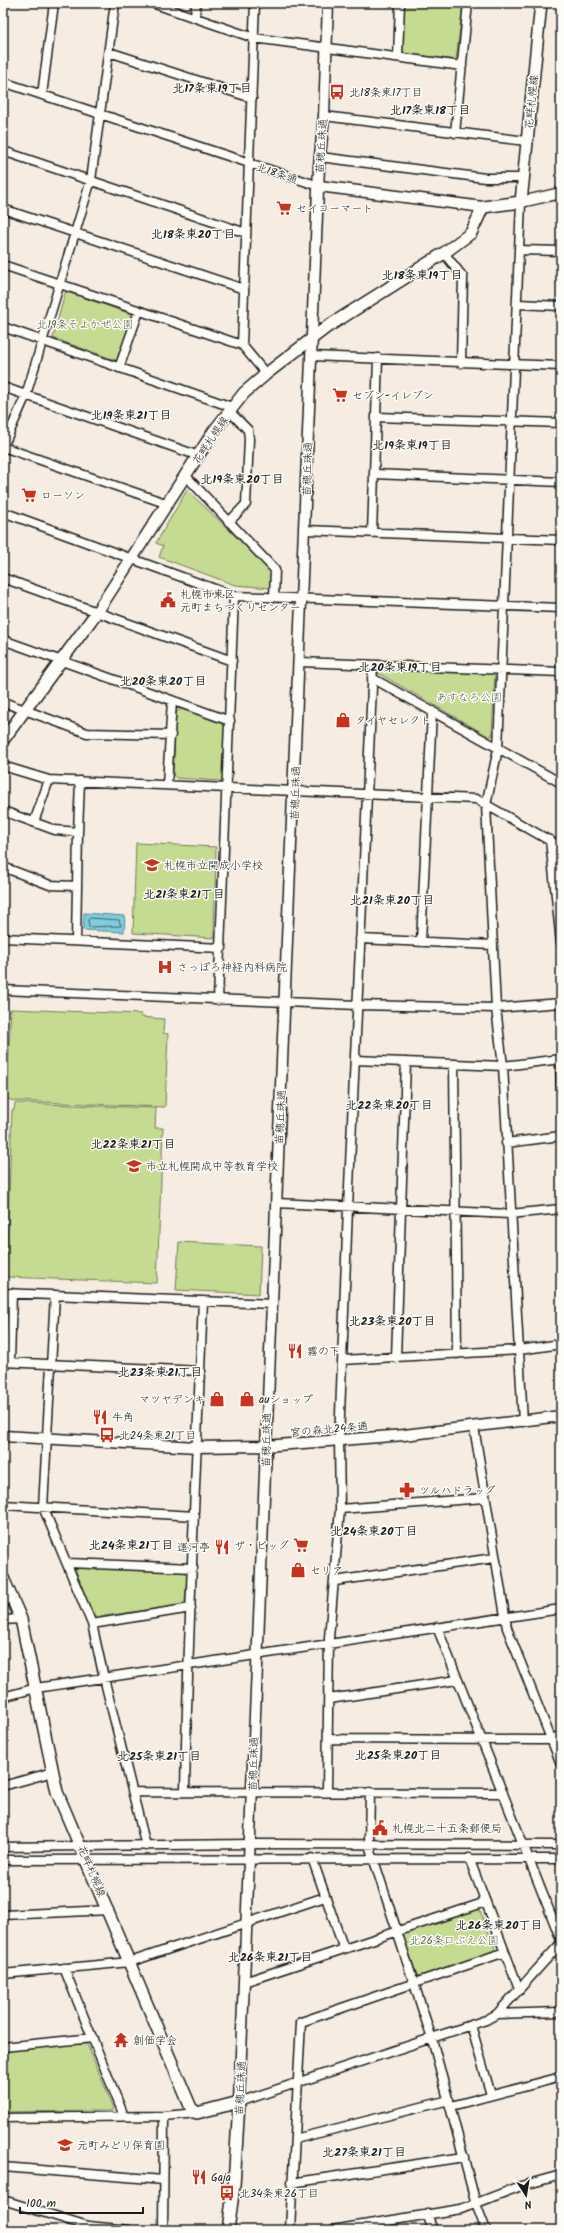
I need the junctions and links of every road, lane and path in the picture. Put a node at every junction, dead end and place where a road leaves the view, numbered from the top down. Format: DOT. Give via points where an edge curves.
graph roads {
  1 [pos="54,3"];
  2 [pos="115,3"];
  3 [pos="152,3"];
  4 [pos="196,3"];
  5 [pos="256,3"];
  6 [pos="328,3"];
  7 [pos="400,3"];
  8 [pos="468,3"];
  9 [pos="541,3"];
  10 [pos="195,18"];
  11 [pos="254,38"];
  12 [pos="326,48"];
  13 [pos="109,52"];
  14 [pos="398,57"];
  15 [pos="462,66"];
  16 [pos="3,82"];
  17 [pos="42,95"];
  18 [pos="252,98"];
  19 [pos="101,115"];
  20 [pos="324,116"];
  21 [pos="455,132"];
  22 [pos="526,141"];
  23 [pos="3,151"];
  24 [pos="320,157"];
  25 [pos="249,164"];
  26 [pos="522,178"];
  27 [pos="90,180"];
  28 [pos="319,186"];
  29 [pos="561,193"];
  30 [pos="521,202"];
  31 [pos="483,207"];
  32 [pos="3,209"];
  33 [pos="74,233"];
  34 [pos="246,233"];
  35 [pos="520,250"];
  36 [pos="561,251"];
  37 [pos="444,253"];
  38 [pos="3,265"];
  39 [pos="59,284"];
  40 [pos="244,289"];
  41 [pos="518,304"];
  42 [pos="561,306"];
  43 [pos="139,311"];
  44 [pos="3,327"];
  45 [pos="313,338"];
  46 [pos="42,341"];
  47 [pos="242,345"];
  48 [pos="312,356"];
  49 [pos="378,358"];
  50 [pos="461,363"];
  51 [pos="515,364"];
  52 [pos="561,366"];
  53 [pos="119,368"];
  54 [pos="266,374"];
  55 [pos="3,387"];
  56 [pos="26,395"];
  57 [pos="231,409"];
  58 [pos="376,417"];
  59 [pos="512,422"];
  60 [pos="561,424"];
  61 [pos="199,456"];
  62 [pos="374,474"];
  63 [pos="186,476"];
  64 [pos="510,480"];
  65 [pos="561,482"];
  66 [pos="168,504"];
  67 [pos="3,512"];
  68 [pos="229,522"];
  69 [pos="305,530"];
  70 [pos="372,533"];
  71 [pos="508,538"];
  72 [pos="561,540"];
  73 [pos="132,559"];
  74 [pos="3,578"];
  75 [pos="234,596"];
  76 [pos="274,598"];
  77 [pos="302,598"];
  78 [pos="503,606"];
  79 [pos="561,608"];
  80 [pos="97,612"];
  81 [pos="3,640"];
  82 [pos="232,661"];
  83 [pos="62,662"];
  84 [pos="300,662"];
  85 [pos="373,665"];
  86 [pos="500,668"];
  87 [pos="561,672"];
  88 [pos="372,678"];
  89 [pos="172,701"];
  90 [pos="3,702"];
  91 [pos="26,710"];
  92 [pos="432,711"];
  93 [pos="230,721"];
  94 [pos="170,735"];
  95 [pos="3,740"];
  96 [pos="498,749"];
  97 [pos="3,766"];
  98 [pos="49,780"];
  99 [pos="80,781"];
  100 [pos="561,783"];
  101 [pos="168,785"];
  102 [pos="227,788"];
  103 [pos="295,792"];
  104 [pos="366,795"];
  105 [pos="427,798"];
  106 [pos="486,805"];
  107 [pos="3,811"];
  108 [pos="34,822"];
  109 [pos="78,832"];
  110 [pos="550,840"];
  111 [pos="561,847"];
  112 [pos="3,867"];
  113 [pos="77,886"];
  114 [pos="3,938"];
  115 [pos="360,939"];
  116 [pos="76,941"];
  117 [pos="421,942"];
  118 [pos="561,943"];
  119 [pos="493,945"];
  120 [pos="222,948"];
  121 [pos="3,990"];
  122 [pos="218,1000"];
  123 [pos="286,1002"];
  124 [pos="561,1003"];
  125 [pos="356,1005"];
  126 [pos="496,1008"];
  127 [pos="560,1059"];
  128 [pos="355,1060"];
  129 [pos="406,1062"];
  130 [pos="454,1064"];
  131 [pos="503,1066"];
  132 [pos="561,1089"];
  133 [pos="561,1136"];
  134 [pos="506,1143"];
  135 [pos="276,1203"];
  136 [pos="348,1208"];
  137 [pos="561,1209"];
  138 [pos="402,1210"];
  139 [pos="456,1212"];
  140 [pos="510,1214"];
  141 [pos="7,1293"];
  142 [pos="55,1295"];
  143 [pos="203,1301"];
  144 [pos="272,1304"];
  145 [pos="561,1344"];
  146 [pos="519,1350"];
  147 [pos="457,1354"];
  148 [pos="396,1358"];
  149 [pos="342,1360"];
  150 [pos="7,1362"];
  151 [pos="50,1365"];
  152 [pos="201,1371"];
  153 [pos="561,1416"];
  154 [pos="522,1422"];
  155 [pos="474,1427"];
  156 [pos="3,1436"];
  157 [pos="48,1438"];
  158 [pos="339,1440"];
  159 [pos="265,1446"];
  160 [pos="197,1447"];
  161 [pos="484,1498"];
  162 [pos="3,1505"];
  163 [pos="44,1506"];
  164 [pos="340,1509"];
  165 [pos="195,1516"];
  166 [pos="494,1558"];
  167 [pos="68,1563"];
  168 [pos="193,1568"];
  169 [pos="3,1578"];
  170 [pos="335,1581"];
  171 [pos="191,1608"];
  172 [pos="561,1609"];
  173 [pos="504,1617"];
  174 [pos="20,1619"];
  175 [pos="3,1620"];
  176 [pos="92,1624"];
  177 [pos="437,1627"];
  178 [pos="329,1644"];
  179 [pos="256,1655"];
  180 [pos="187,1666"];
  181 [pos="104,1678"];
  182 [pos="457,1680"];
  183 [pos="36,1688"];
  184 [pos="3,1697"];
  185 [pos="329,1699"];
  186 [pos="561,1735"];
  187 [pos="328,1739"];
  188 [pos="481,1739"];
  189 [pos="550,1740"];
  190 [pos="561,1764"];
  191 [pos="53,1772"];
  192 [pos="3,1786"];
  193 [pos="252,1791"];
  194 [pos="327,1791"];
  195 [pos="133,1792"];
  196 [pos="185,1792"];
  197 [pos="370,1792"];
  198 [pos="503,1793"];
  199 [pos="250,1844"];
  200 [pos="369,1845"];
  201 [pos="523,1845"];
  202 [pos="561,1845"];
  203 [pos="3,1846"];
  204 [pos="146,1846"];
  205 [pos="82,1847"];
  206 [pos="249,1858"];
  207 [pos="312,1858"];
  208 [pos="373,1858"];
  209 [pos="469,1858"];
  210 [pos="87,1859"];
  211 [pos="529,1859"];
  212 [pos="561,1859"];
  213 [pos="3,1860"];
  214 [pos="325,1897"];
  215 [pos="486,1902"];
  216 [pos="109,1910"];
  217 [pos="3,1915"];
  218 [pos="246,1924"];
  219 [pos="398,1931"];
  220 [pos="561,1942"];
  221 [pos="344,1949"];
  222 [pos="505,1952"];
  223 [pos="130,1962"];
  224 [pos="64,1968"];
  225 [pos="3,1974"];
  226 [pos="244,1982"];
  227 [pos="415,1982"];
  228 [pos="519,1989"];
  229 [pos="561,2012"];
  230 [pos="496,2014"];
  231 [pos="471,2025"];
  232 [pos="92,2038"];
  233 [pos="432,2039"];
  234 [pos="3,2047"];
  235 [pos="561,2077"];
  236 [pos="297,2083"];
  237 [pos="491,2095"];
  238 [pos="240,2102"];
  239 [pos="450,2103"];
  240 [pos="196,2113"];
  241 [pos="124,2116"];
  242 [pos="164,2116"];
  243 [pos="3,2118"];
  244 [pos="295,2139"];
  245 [pos="464,2157"];
  246 [pos="3,2167"];
  247 [pos="561,2175"];
  248 [pos="164,2180"];
  249 [pos="291,2183"];
  250 [pos="3,2200"];
  251 [pos="476,2204"];
  252 [pos="427,2214"];
  253 [pos="384,2226"];
  254 [pos="87,2228"];
  255 [pos="129,2230"];
  256 [pos="163,2230"];
  257 [pos="228,2230"];
  258 [pos="290,2230"];
  259 [pos="336,2230"];
  260 [pos="433,2230"];
  261 [pos="486,2230"];
  1 -- 17 [label="street"];
  2 -- 13 [label="street"];
  3 -- 10 [label="street"];
  4 -- 10 [label="street"];
  5 -- 11 [label="street"];
  6 -- 12 [label="street, 苗穂丘珠通"];
  7 -- 14 [label="street"];
  8 -- 15 [label="street"];
  9 -- 22 [label="main road, 花畔札幌線"];
  10 -- 11 [label="street"];
  11 -- 12 [label="street"];
  11 -- 18 [label="street"];
  12 -- 14 [label="street"];
  12 -- 20 [label="street, 苗穂丘珠通"];
  13 -- 18 [label="street"];
  13 -- 19 [label="street"];
  14 -- 15 [label="street"];
  15 -- 21 [label="street"];
  16 -- 17 [label="street, 北18条通"];
  17 -- 19 [label="street, 北18条通"];
  18 -- 25 [label="street"];
  19 -- 25 [label="street, 北18条通"];
  19 -- 27 [label="street"];
  20 -- 21 [label="street"];
  20 -- 24 [label="street, 苗穂丘珠通"];
  21 -- 22 [label="street"];
  22 -- 26 [label="main road, 花畔札幌線"];
  23 -- 27 [label="street"];
  24 -- 26 [label="street" via="485,178"];
  24 -- 28 [label="street, 苗穂丘珠通"];
  25 -- 28 [label="street, 北18条通"];
  25 -- 34 [label="street"];
  26 -- 30 [label="main road, 花畔札幌線"];
  27 -- 33 [label="street"];
  27 -- 34 [label="street"];
  28 -- 31 [label="street, 北18条通"];
  28 -- 45 [label="street, 苗穂丘珠通"];
  29 -- 30 [label="street, 北18条通"];
  30 -- 31 [label="main road, 北18条通"];
  30 -- 35 [label="street"];
  31 -- 37 [label="main road, 花畔札幌線" via="471,233"];
  32 -- 33 [label="street"];
  33 -- 39 [label="street"];
  33 -- 40 [label="street"];
  34 -- 40 [label="street"];
  35 -- 36 [label="street"];
  35 -- 41 [label="street"];
  37 -- 45 [label="main road, 花畔札幌線"];
  37 -- 50 [label="street" via="463,277"];
  38 -- 39 [label="street"];
  39 -- 43 [label="street"];
  39 -- 46 [label="street"];
  40 -- 47 [label="street"];
  41 -- 42 [label="street"];
  41 -- 51 [label="street"];
  43 -- 47 [label="street"];
  43 -- 53 [label="street"];
  44 -- 46 [label="street"];
  45 -- 48 [label="street, 苗穂丘珠通"];
  45 -- 54 [label="main road, 花畔札幌線"];
  46 -- 53 [label="street"];
  46 -- 56 [label="street"];
  47 -- 54 [label="street"];
  48 -- 49 [label="street"];
  48 -- 69 [label="street, 苗穂丘珠通"];
  49 -- 50 [label="street"];
  49 -- 58 [label="street"];
  50 -- 51 [label="street"];
  51 -- 52 [label="street"];
  51 -- 59 [label="street"];
  53 -- 57 [label="street"];
  54 -- 57 [label="main road, 花畔札幌線"];
  55 -- 56 [label="street"];
  56 -- 61 [label="street"];
  56 -- 66 [label="street" via="3,447"];
  57 -- 61 [label="main road, 花畔札幌線"];
  57 -- 68 [label="street" via="248,430 250,439 246,504"];
  58 -- 59 [label="street"];
  58 -- 62 [label="street"];
  59 -- 60 [label="street"];
  59 -- 64 [label="street"];
  61 -- 63 [label="main road, 花畔札幌線"];
  62 -- 64 [label="street"];
  62 -- 70 [label="street"];
  63 -- 66 [label="main road, 花畔札幌線"];
  63 -- 68 [label="street"];
  64 -- 65 [label="street"];
  64 -- 71 [label="street"];
  66 -- 73 [label="main road, 花畔札幌線"];
  67 -- 73 [label="street"];
  68 -- 76 [label="street" via="275,570"];
  69 -- 70 [label="street"];
  69 -- 77 [label="street, 苗穂丘珠通"];
  70 -- 71 [label="street"];
  71 -- 72 [label="street"];
  71 -- 78 [label="street"];
  73 -- 75 [label="street"];
  73 -- 80 [label="main road, 花畔札幌線"];
  74 -- 80 [label="street"];
  75 -- 76 [label="street"];
  75 -- 82 [label="street"];
  76 -- 77 [label="street"];
  77 -- 78 [label="street"];
  77 -- 84 [label="street, 苗穂丘珠通"];
  78 -- 79 [label="street"];
  78 -- 86 [label="street"];
  80 -- 82 [label="street"];
  80 -- 83 [label="main road, 花畔札幌線"];
  81 -- 83 [label="street"];
  82 -- 93 [label="street"];
  83 -- 89 [label="street"];
  83 -- 91 [label="main road, 花畔札幌線"];
  84 -- 85 [label="street"];
  84 -- 103 [label="street, 苗穂丘珠通"];
  85 -- 86 [label="street"];
  85 -- 88 [label="street"];
  86 -- 87 [label="street"];
  86 -- 96 [label="street"];
  88 -- 92 [label="street"];
  88 -- 104 [label="street"];
  89 -- 93 [label="street"];
  89 -- 94 [label="street"];
  90 -- 91 [label="street"];
  91 -- 94 [label="street" via="87,733"];
  91 -- 95 [label="main road, 花畔札幌線"];
  92 -- 96 [label="street"];
  92 -- 105 [label="street"];
  93 -- 102 [label="street"];
  94 -- 101 [label="street"];
  96 -- 100 [label="street"];
  96 -- 106 [label="street"];
  97 -- 98 [label="street"];
  98 -- 99 [label="street"];
  98 -- 108 [label="street"];
  99 -- 101 [label="street"];
  99 -- 109 [label="street"];
  101 -- 102 [label="street"];
  102 -- 103 [label="street"];
  102 -- 120 [label="street"];
  103 -- 104 [label="street"];
  103 -- 123 [label="street, 苗穂丘珠通"];
  104 -- 105 [label="street"];
  104 -- 115 [label="street"];
  105 -- 106 [label="street" via="476,799"];
  105 -- 117 [label="street"];
  106 -- 110 [label="street"];
  106 -- 119 [label="street"];
  107 -- 108 [label="street"];
  108 -- 109 [label="street" via="55,830"];
  109 -- 113 [label="street"];
  110 -- 111 [label="street"];
  110 -- 118 [label="street"];
  112 -- 113 [label="street" via="50,885"];
  113 -- 116 [label="street"];
  114 -- 116 [label="street"];
  115 -- 117 [label="street"];
  115 -- 125 [label="street"];
  116 -- 120 [label="street"];
  117 -- 119 [label="street"];
  119 -- 126 [label="street"];
  120 -- 122 [label="street"];
  121 -- 122 [label="street"];
  122 -- 123 [label="street"];
  123 -- 125 [label="street"];
  123 -- 135 [label="street, 苗穂丘珠通"];
  124 -- 126 [label="street"];
  125 -- 126 [label="street"];
  125 -- 128 [label="street"];
  126 -- 131 [label="street"];
  127 -- 131 [label="street"];
  127 -- 132 [label="street"];
  128 -- 129 [label="street"];
  128 -- 136 [label="street"];
  129 -- 130 [label="street"];
  129 -- 138 [label="street"];
  130 -- 131 [label="street"];
  130 -- 139 [label="street"];
  131 -- 134 [label="street"];
  133 -- 134 [label="street"];
  134 -- 140 [label="street"];
  135 -- 136 [label="street"];
  135 -- 144 [label="street, 苗穂丘珠通"];
  136 -- 138 [label="street"];
  136 -- 149 [label="street"];
  137 -- 140 [label="street"];
  138 -- 139 [label="street"];
  138 -- 148 [label="street"];
  139 -- 140 [label="street"];
  139 -- 147 [label="street"];
  140 -- 146 [label="street"];
  141 -- 142 [label="street"];
  141 -- 150 [label="street"];
  142 -- 143 [label="street"];
  142 -- 151 [label="street"];
  143 -- 144 [label="street"];
  143 -- 152 [label="street"];
  144 -- 159 [label="street, 苗穂丘珠通"];
  145 -- 146 [label="street"];
  146 -- 147 [label="street"];
  146 -- 154 [label="street"];
  147 -- 148 [label="street"];
  148 -- 149 [label="street"];
  149 -- 158 [label="street"];
  150 -- 151 [label="street"];
  151 -- 152 [label="street"];
  151 -- 157 [label="street"];
  152 -- 160 [label="street"];
  153 -- 154 [label="street, 宮の森北24条通"];
  154 -- 155 [label="street, 宮の森北24条通"];
  155 -- 158 [label="street, 宮の森北24条通"];
  155 -- 161 [label="street"];
  156 -- 157 [label="street, 宮の森北24条通"];
  157 -- 160 [label="street, 宮の森北24条通"];
  157 -- 163 [label="street"];
  158 -- 159 [label="street, 宮の森北24条通"];
  158 -- 164 [label="street"];
  159 -- 160 [label="street, 宮の森北24条通"];
  159 -- 179 [label="street, 苗穂丘珠通"];
  160 -- 165 [label="street"];
  161 -- 164 [label="street"];
  161 -- 166 [label="street"];
  162 -- 163 [label="street"];
  163 -- 165 [label="street"];
  163 -- 167 [label="street"];
  164 -- 170 [label="street"];
  165 -- 168 [label="street"];
  166 -- 170 [label="street"];
  166 -- 173 [label="street"];
  167 -- 168 [label="street"];
  167 -- 176 [label="street"];
  168 -- 171 [label="street"];
  169 -- 174 [label="main road, 花畔札幌線"];
  170 -- 178 [label="street"];
  171 -- 176 [label="street"];
  171 -- 180 [label="street"];
  172 -- 173 [label="street"];
  173 -- 177 [label="street"];
  173 -- 189 [label="street"];
  174 -- 175 [label="street"];
  174 -- 183 [label="main road, 花畔札幌線"];
  176 -- 181 [label="street"];
  177 -- 178 [label="street"];
  177 -- 182 [label="street"];
  178 -- 179 [label="street"];
  178 -- 185 [label="street"];
  179 -- 180 [label="street"];
  179 -- 193 [label="street, 苗穂丘珠通"];
  180 -- 181 [label="street"];
  180 -- 196 [label="street"];
  181 -- 183 [label="street"];
  181 -- 195 [label="street"];
  182 -- 185 [label="street"];
  182 -- 188 [label="street"];
  183 -- 184 [label="street"];
  183 -- 191 [label="main road, 花畔札幌線"];
  185 -- 187 [label="street"];
  186 -- 189 [label="street"];
  187 -- 188 [label="street"];
  187 -- 194 [label="street"];
  188 -- 189 [label="street"];
  188 -- 198 [label="street"];
  189 -- 190 [label="street"];
  191 -- 192 [label="street"];
  191 -- 205 [label="main road, 花畔札幌線" via="57,1792"];
  193 -- 194 [label="street"];
  193 -- 196 [label="street"];
  193 -- 199 [label="street, 苗穂丘珠通"];
  194 -- 197 [label="street"];
  195 -- 196 [label="street"];
  195 -- 204 [label="street"];
  197 -- 198 [label="street"];
  197 -- 200 [label="street"];
  198 -- 201 [label="street"];
  199 -- 200 [label="street"];
  199 -- 204 [label="street"];
  199 -- 206 [label="street, 苗穂丘珠通"];
  200 -- 201 [label="street"];
  200 -- 208 [label="street"];
  201 -- 202 [label="street"];
  201 -- 211 [label="street"];
  203 -- 205 [label="street"];
  204 -- 205 [label="street"];
  205 -- 210 [label="main road, 花畔札幌線"];
  206 -- 207 [label="street"];
  206 -- 210 [label="street"];
  206 -- 218 [label="street, 苗穂丘珠通"];
  207 -- 208 [label="street"];
  207 -- 214 [label="street"];
  208 -- 209 [label="street"];
  208 -- 219 [label="street"];
  209 -- 211 [label="street"];
  209 -- 215 [label="street"];
  210 -- 213 [label="street"];
  210 -- 216 [label="main road, 花畔札幌線"];
  211 -- 212 [label="street"];
  211 -- 220 [label="street"];
  214 -- 218 [label="street"];
  214 -- 221 [label="street"];
  215 -- 219 [label="street"];
  215 -- 222 [label="street"];
  216 -- 217 [label="street"];
  216 -- 223 [label="main road, 花畔札幌線"];
  218 -- 223 [label="street"];
  218 -- 226 [label="street, 苗穂丘珠通"];
  219 -- 221 [label="street"];
  219 -- 227 [label="street"];
  220 -- 228 [label="street"];
  221 -- 226 [label="street"];
  222 -- 227 [label="street"];
  222 -- 228 [label="street"];
  223 -- 224 [label="street"];
  223 -- 240 [label="main road, 花畔札幌線" via="191,2108"];
  224 -- 225 [label="street"];
  224 -- 232 [label="street"];
  226 -- 238 [label="street, 苗穂丘珠通"];
  227 -- 233 [label="street"];
  227 -- 236 [label="street" via="300,2022"];
  228 -- 230 [label="street"];
  229 -- 230 [label="street"];
  230 -- 231 [label="street"];
  231 -- 233 [label="street"];
  231 -- 237 [label="street"];
  232 -- 234 [label="street"];
  232 -- 241 [label="street"];
  233 -- 236 [label="street"];
  233 -- 239 [label="street"];
  235 -- 237 [label="street"];
  236 -- 238 [label="street"];
  236 -- 244 [label="street"];
  237 -- 239 [label="street"];
  238 -- 240 [label="main road"];
  238 -- 257 [label="main road, 苗穂丘珠通"];
  239 -- 244 [label="street"];
  239 -- 245 [label="street"];
  240 -- 242 [label="street"];
  241 -- 242 [label="street"];
  241 -- 243 [label="street"];
  242 -- 248 [label="street"];
  244 -- 249 [label="street"];
  245 -- 249 [label="street"];
  245 -- 251 [label="street"];
  246 -- 248 [label="street"];
  247 -- 251 [label="street" via="521,2186"];
  248 -- 256 [label="street"];
  249 -- 258 [label="street"];
  250 -- 254 [label="street"];
  251 -- 252 [label="street"];
  251 -- 261 [label="street"];
  252 -- 253 [label="street"];
  252 -- 260 [label="street"];
  253 -- 259 [label="street"];
  254 -- 255 [label="street"];
}
